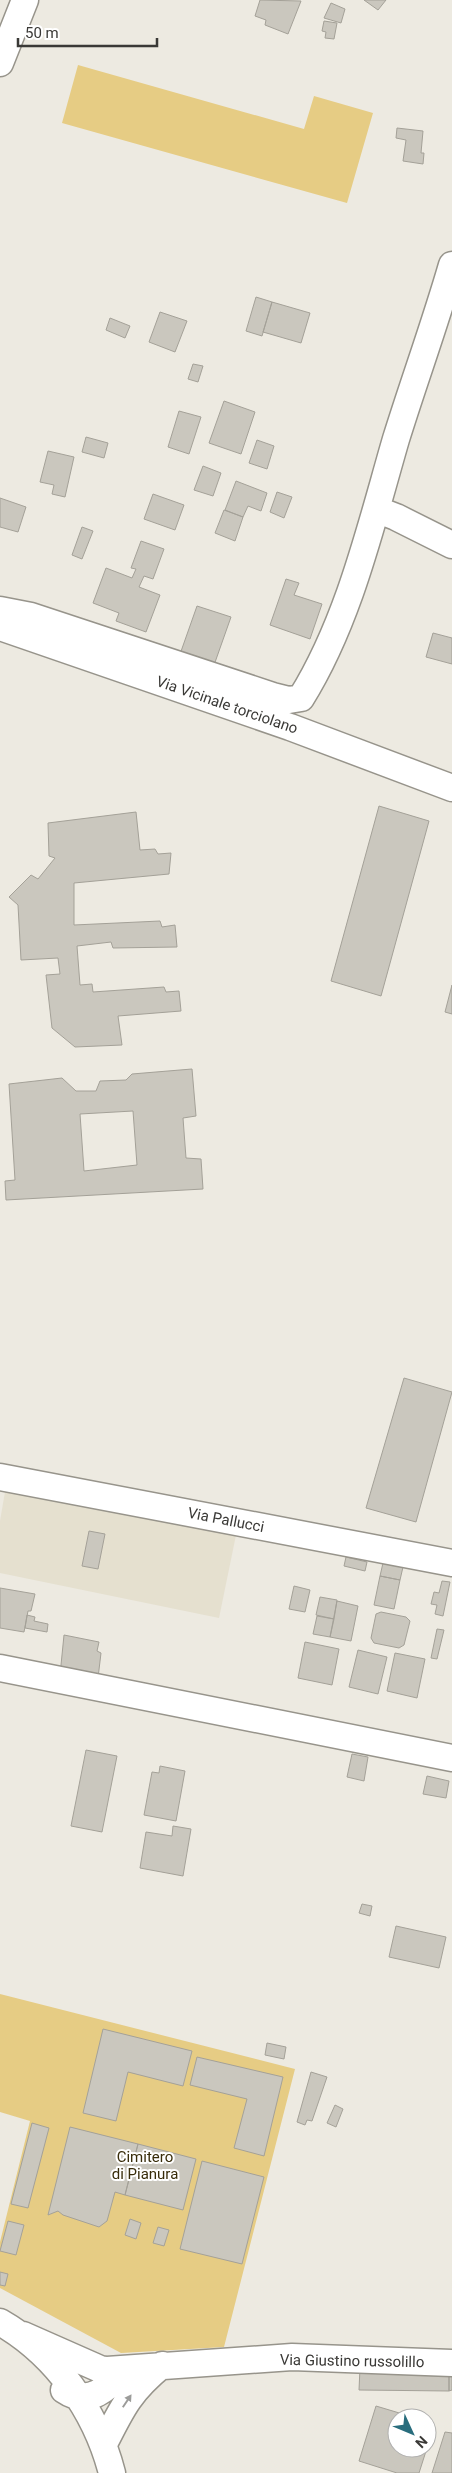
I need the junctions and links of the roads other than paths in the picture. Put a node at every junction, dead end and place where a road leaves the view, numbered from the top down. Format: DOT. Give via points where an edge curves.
graph roads {
  1 [pos="24,0"];
  2 [pos="0,63"];
  3 [pos="452,265"];
  4 [pos="378,510"];
  5 [pos="452,545"];
  6 [pos="0,610"];
  7 [pos="0,626"];
  8 [pos="301,698"];
  9 [pos="290,727"];
  10 [pos="452,788"];
  11 [pos="0,1477"];
  12 [pos="452,1562"];
  13 [pos="0,1668"];
  14 [pos="452,1758"];
  15 [pos="0,2322"];
  16 [pos="12,2339"];
  17 [pos="452,2363"];
  18 [pos="162,2365"];
  19 [pos="112,2369"];
  20 [pos="78,2396"];
  21 [pos="106,2461"];
  1 -- 2 [label="street"];
  3 -- 4 [label="street" via="396,439"];
  4 -- 5 [label="street"];
  4 -- 8 [label="street" via="332,638"];
  6 -- 8 [label="street" via="31,616 273,696 289,700"];
  7 -- 9 [label="street, Via Vicinale torciolano"];
  8 -- 9 [label="street"];
  9 -- 10 [label="street, Via Vicinale torciolano"];
  11 -- 12 [label="street, Via Pallucci"];
  13 -- 14 [label="street"];
  15 -- 16 [label="street"];
  16 -- 19 [label="street"];
  16 -- 20 [label="street" via="54,2366"];
  16 -- 21 [label="street"];
  17 -- 18 [label="street, Via Giustino russolillo" via="292,2357"];
  18 -- 19 [label="street, Via Giustino russolillo"];
  21 -- 18 [label="street, one-way" via="124,2404 141,2382"];
  19 -- 20 [label="street" via="112,2385 101,2393"];
  20 -- 21 [label="street" via="78,2407"];
}
